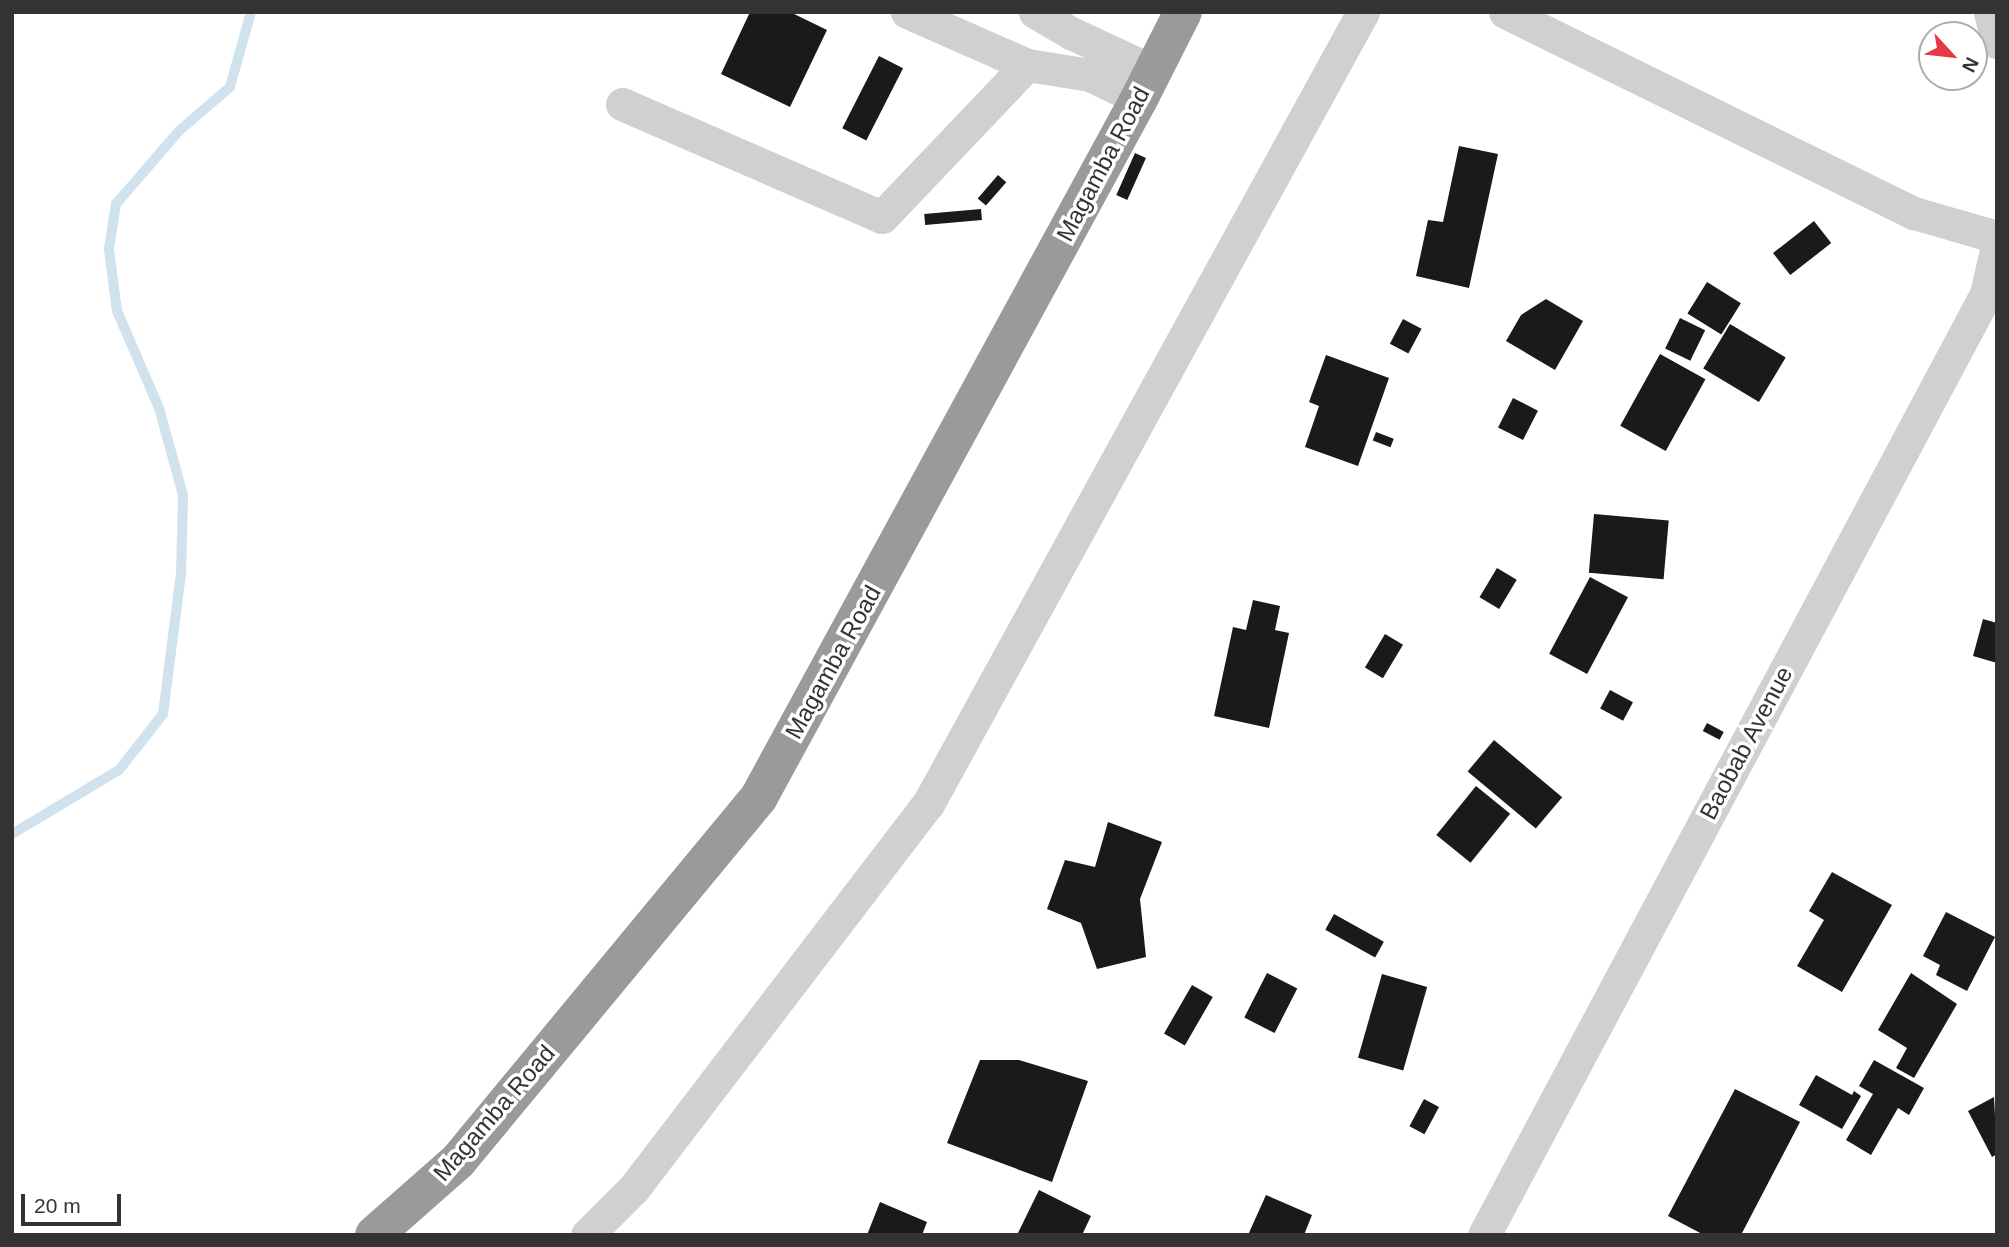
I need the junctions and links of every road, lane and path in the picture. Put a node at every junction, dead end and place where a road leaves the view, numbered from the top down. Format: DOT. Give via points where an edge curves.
graph roads {
  1 [pos="907,12"];
  2 [pos="1035,12"];
  3 [pos="1183,12"];
  4 [pos="1363,12"];
  5 [pos="1506,12"];
  6 [pos="1990,12"];
  7 [pos="1076,23"];
  8 [pos="1997,42"];
  9 [pos="1027,65"];
  10 [pos="1146,85"];
  11 [pos="622,104"];
  12 [pos="1997,237"];
  13 [pos="1997,246"];
  14 [pos="374,1235"];
  15 [pos="587,1235"];
  16 [pos="1484,1235"];
  1 -- 9 [label="street"];
  2 -- 7 [label="street"];
  3 -- 10 [label="highway, Magamba Road"];
  4 -- 15 [label="street" via="928,804 634,1188"];
  5 -- 12 [label="street" via="1914,213"];
  6 -- 8 [label="street"];
  7 -- 10 [label="street"];
  9 -- 10 [label="street"];
  9 -- 11 [label="street" via="882,217"];
  10 -- 14 [label="highway, Magamba Road" via="759,797 458,1161"];
  13 -- 16 [label="street, Baobab Avenue" via="1986,294"];
}
